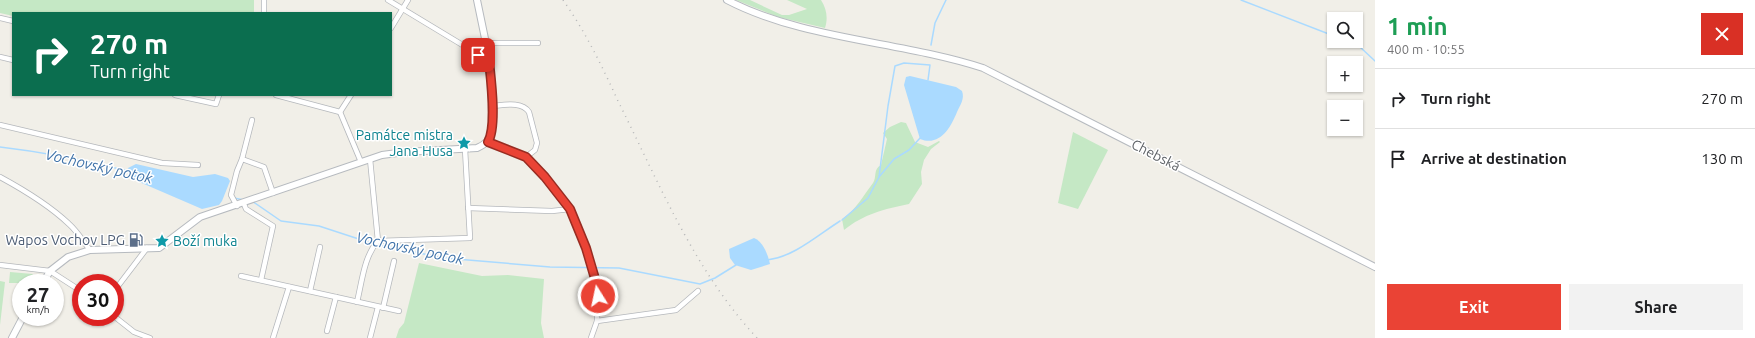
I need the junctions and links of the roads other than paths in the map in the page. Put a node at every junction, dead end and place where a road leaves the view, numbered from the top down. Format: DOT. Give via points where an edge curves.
graph roads {
  1 [pos="264,0"];
  2 [pos="388,0"];
  3 [pos="408,0"];
  4 [pos="477,0"];
  5 [pos="727,0"];
  6 [pos="402,8"];
  7 [pos="264,12"];
  8 [pos="0,18"];
  9 [pos="12,21"];
  10 [pos="392,26"];
  11 [pos="486,43"];
  12 [pos="538,43"];
  13 [pos="0,57"];
  14 [pos="12,60"];
  15 [pos="489,61"];
  16 [pos="180,96"];
  17 [pos="219,96"];
  18 [pos="280,96"];
  19 [pos="350,96"];
  20 [pos="492,106"];
  21 [pos="340,112"];
  22 [pos="252,120"];
  23 [pos="0,126"];
  24 [pos="488,142"];
  25 [pos="465,149"];
  26 [pos="526,157"];
  27 [pos="242,159"];
  28 [pos="370,159"];
  29 [pos="361,162"];
  30 [pos="198,165"];
  31 [pos="0,177"];
  32 [pos="273,193"];
  33 [pos="240,205"];
  34 [pos="468,208"];
  35 [pos="570,209"];
  36 [pos="378,241"];
  37 [pos="320,247"];
  38 [pos="148,248"];
  39 [pos="90,250"];
  40 [pos="394,261"];
  41 [pos="0,265"];
  42 [pos="1375,267"];
  43 [pos="50,271"];
  44 [pos="48,274"];
  45 [pos="241,276"];
  46 [pos="124,279"];
  47 [pos="261,280"];
  48 [pos="72,285"];
  49 [pos="289,287"];
  50 [pos="310,291"];
  51 [pos="698,291"];
  52 [pos="336,297"];
  53 [pos="358,302"];
  54 [pos="381,307"];
  55 [pos="400,311"];
  56 [pos="597,321"];
  57 [pos="124,324"];
  58 [pos="18,326"];
  59 [pos="327,331"];
  60 [pos="12,338"];
  61 [pos="150,338"];
  62 [pos="274,338"];
  63 [pos="370,338"];
  64 [pos="591,338"];
  1 -- 7 [label="street"];
  2 -- 6 [label="street"];
  3 -- 6 [label="street"];
  4 -- 11 [label="main road"];
  5 -- 42 [label="main road, Chebská" via="783,23 930,53 983,68"];
  6 -- 10 [label="street"];
  6 -- 15 [label="street"];
  8 -- 9 [label="street"];
  11 -- 12 [label="street"];
  11 -- 15 [label="main road"];
  13 -- 14 [label="street"];
  15 -- 20 [label="main road"];
  16 -- 17 [label="street" via="216,104"];
  18 -- 21 [label="street"];
  19 -- 21 [label="street"];
  20 -- 24 [label="main road" via="492,130"];
  20 -- 26 [label="street" via="519,105 529,112 537,143 535,150"];
  21 -- 29 [label="street"];
  22 -- 27 [label="street"];
  23 -- 30 [label="street" via="162,164"];
  24 -- 25 [label="main road" via="477,148"];
  24 -- 26 [label="street"];
  25 -- 28 [label="main road" via="394,153"];
  25 -- 34 [label="street"];
  26 -- 35 [label="street"];
  27 -- 32 [label="street" via="264,166"];
  27 -- 33 [label="street" via="231,195"];
  28 -- 29 [label="main road"];
  28 -- 36 [label="street"];
  29 -- 32 [label="main road"];
  31 -- 39 [label="street" via="48,207 69,224"];
  32 -- 33 [label="main road"];
  33 -- 38 [label="main road" via="200,217 159,248"];
  33 -- 47 [label="street" via="273,226"];
  34 -- 35 [label="street" via="552,211"];
  34 -- 36 [label="street" via="470,238"];
  35 -- 56 [label="street" via="596,282"];
  36 -- 53 [label="street" via="373,246 366,264"];
  37 -- 50 [label="street"];
  38 -- 39 [label="main road"];
  38 -- 46 [label="street"];
  39 -- 43 [label="main road" via="68,257"];
  40 -- 54 [label="street"];
  41 -- 43 [label="street"];
  43 -- 44 [label="main road"];
  43 -- 48 [label="street"];
  45 -- 47 [label="street"];
  47 -- 49 [label="street"];
  49 -- 50 [label="street"];
  49 -- 62 [label="street"];
  50 -- 52 [label="street"];
  51 -- 56 [label="street" via="676,310"];
  52 -- 53 [label="street"];
  52 -- 59 [label="street"];
  53 -- 54 [label="street"];
  54 -- 55 [label="street"];
  54 -- 63 [label="street"];
  56 -- 64 [label="street"];
  57 -- 61 [label="street" via="134,332"];
  58 -- 60 [label="main road"];
}
